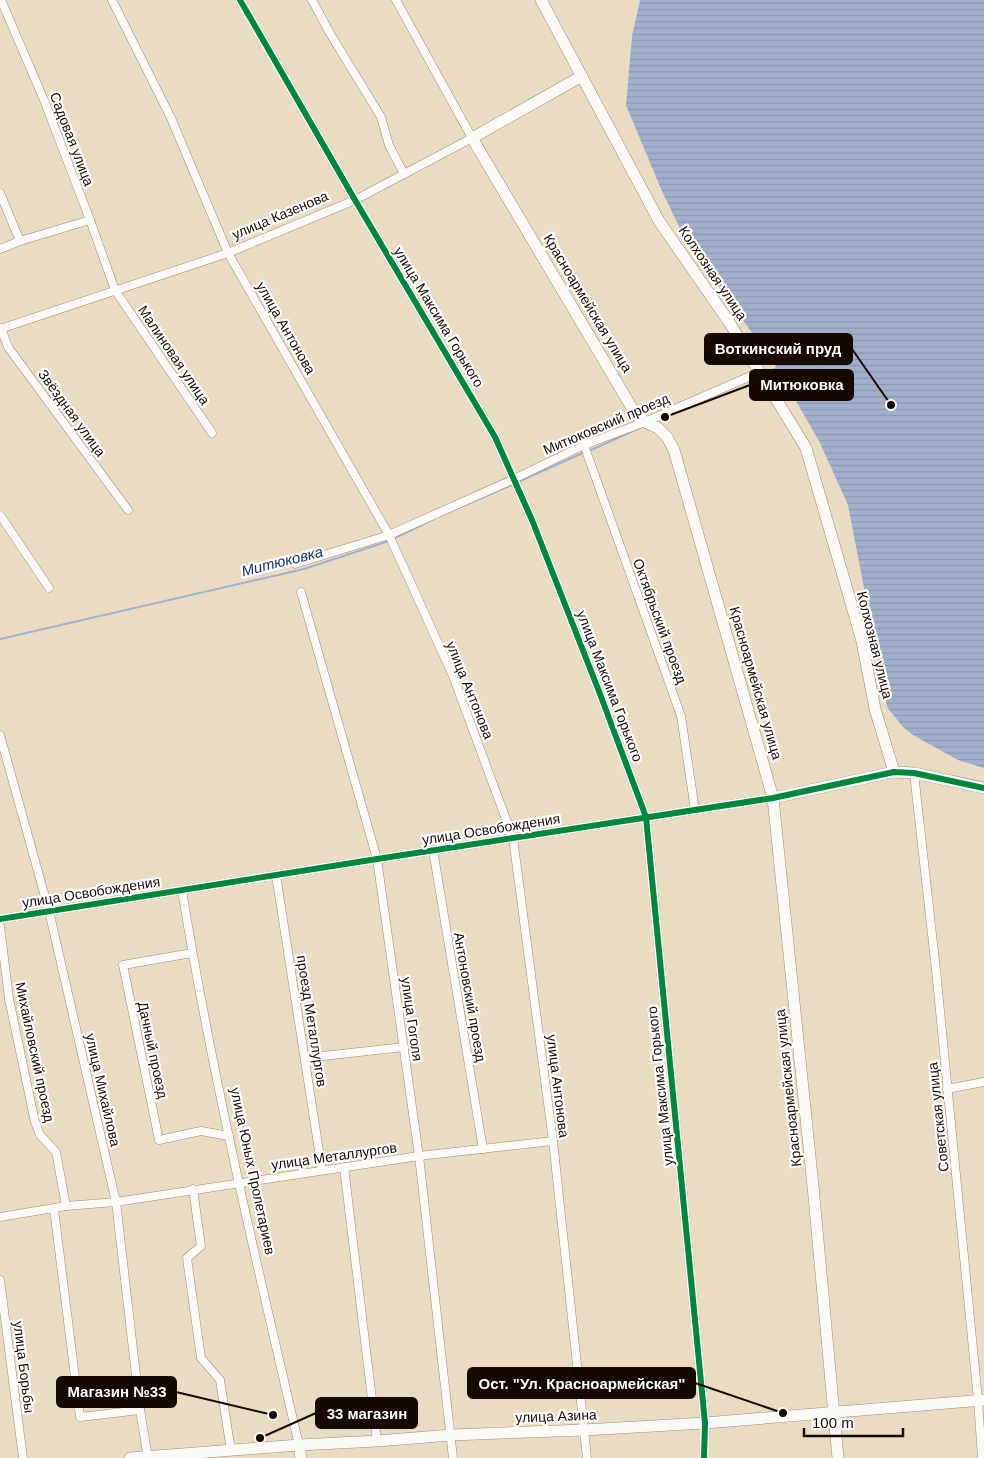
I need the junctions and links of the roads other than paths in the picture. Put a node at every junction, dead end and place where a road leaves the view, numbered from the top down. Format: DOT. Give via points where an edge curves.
graph roads {
  1 [pos="1,0"];
  2 [pos="112,0"];
  3 [pos="240,0"];
  4 [pos="312,0"];
  5 [pos="396,0"];
  6 [pos="541,0"];
  7 [pos="582,76"];
  8 [pos="472,138"];
  9 [pos="404,174"];
  10 [pos="0,193"];
  11 [pos="355,200"];
  12 [pos="90,220"];
  13 [pos="20,241"];
  14 [pos="0,249"];
  15 [pos="228,253"];
  16 [pos="114,290"];
  17 [pos="1,328"];
  18 [pos="760,372"];
  19 [pos="645,422"];
  20 [pos="212,433"];
  21 [pos="584,445"];
  22 [pos="515,482"];
  23 [pos="128,510"];
  24 [pos="0,515"];
  25 [pos="389,536"];
  26 [pos="295,564"];
  27 [pos="49,588"];
  28 [pos="301,592"];
  29 [pos="0,735"];
  30 [pos="894,772"];
  31 [pos="914,773"];
  32 [pos="984,788"];
  33 [pos="773,798"];
  34 [pos="695,810"];
  35 [pos="646,817"];
  36 [pos="513,838"];
  37 [pos="432,850"];
  38 [pos="377,859"];
  39 [pos="276,875"];
  40 [pos="182,890"];
  41 [pos="49,911"];
  42 [pos="0,919"];
  43 [pos="0,926"];
  44 [pos="192,953"];
  45 [pos="404,1047"];
  46 [pos="305,1058"];
  47 [pos="984,1082"];
  48 [pos="948,1089"];
  49 [pos="229,1136"];
  50 [pos="553,1141"];
  51 [pos="483,1148"];
  52 [pos="419,1156"];
  53 [pos="344,1168"];
  54 [pos="322,1170"];
  55 [pos="240,1182"];
  56 [pos="193,1189"];
  57 [pos="116,1202"];
  58 [pos="66,1206"];
  59 [pos="54,1209"];
  60 [pos="0,1217"];
  61 [pos="0,1280"];
  62 [pos="981,1400"];
  63 [pos="140,1410"];
  64 [pos="833,1413"];
  65 [pos="705,1423"];
  66 [pos="584,1430"];
  67 [pos="451,1435"];
  68 [pos="377,1441"];
  69 [pos="299,1445"];
  70 [pos="231,1451"];
  71 [pos="148,1457"];
  72 [pos="23,1458"];
  73 [pos="130,1458"];
  74 [pos="302,1458"];
  75 [pos="454,1458"];
  76 [pos="587,1458"];
  77 [pos="704,1458"];
  78 [pos="838,1458"];
  79 [pos="982,1458"];
  1 -- 12 [label="street, Садовая улица"];
  2 -- 15 [label="street, улица Антонова" via="171,118"];
  3 -- 11 [label="street, улица Максима Горького"];
  4 -- 9 [label="street" via="381,117 389,146"];
  5 -- 8 [label="street, Красноармейская улица"];
  6 -- 7 [label="street, Колхозная улица"];
  7 -- 8 [label="street, улица Казенова"];
  7 -- 18 [label="street, Колхозная улица" via="660,220"];
  8 -- 9 [label="street, улица Казенова"];
  8 -- 19 [label="street, Красноармейская улица" via="632,408"];
  9 -- 11 [label="street, улица Казенова"];
  10 -- 13 [label="street"];
  11 -- 15 [label="street, улица Казенова"];
  11 -- 22 [label="street, улица Максима Горького" via="495,437"];
  12 -- 13 [label="street"];
  12 -- 16 [label="street, Садовая улица"];
  13 -- 14 [label="street"];
  15 -- 16 [label="street, улица Казенова"];
  15 -- 25 [label="street, улица Антонова"];
  16 -- 17 [label="street, улица Казенова"];
  16 -- 20 [label="street, Малиновая улица"];
  17 -- 23 [label="street, Звёздная улица" via="8,347"];
  18 -- 19 [label="street, Митюковский проезд"];
  18 -- 30 [label="street, Колхозная улица" via="806,448 862,641 876,709"];
  19 -- 21 [label="street, Митюковский проезд"];
  19 -- 33 [label="street, Красноармейская улица" via="658,428 674,450"];
  21 -- 22 [label="street, Митюковский проезд"];
  21 -- 34 [label="street, Октябрьский проезд" via="681,716"];
  22 -- 25 [label="street, Митюковский проезд"];
  22 -- 35 [label="street, улица Максима Горького"];
  24 -- 27 [label="street"];
  25 -- 26 [label="street, Митюковский проезд"];
  25 -- 36 [label="street, улица Антонова" via="453,676"];
  28 -- 38 [label="street, улица Гоголя"];
  29 -- 41 [label="street, улица Михайлова"];
  30 -- 31 [label="street, улица Освобождения"];
  30 -- 33 [label="street, улица Освобождения"];
  31 -- 32 [label="street, улица Освобождения"];
  31 -- 48 [label="street, Советская улица"];
  33 -- 34 [label="street, улица Освобождения"];
  33 -- 64 [label="street, Красноармейская улица"];
  34 -- 35 [label="street, улица Освобождения"];
  35 -- 36 [label="street, улица Освобождения"];
  35 -- 65 [label="street, улица Максима Горького"];
  36 -- 37 [label="street, улица Освобождения"];
  36 -- 50 [label="street, улица Антонова"];
  37 -- 38 [label="street, улица Освобождения"];
  37 -- 51 [label="street, Антоновский проезд"];
  38 -- 39 [label="street, улица Освобождения"];
  38 -- 45 [label="street, улица Гоголя"];
  39 -- 40 [label="street, улица Освобождения"];
  39 -- 46 [label="street, проезд Металлургов"];
  40 -- 41 [label="street, улица Освобождения"];
  40 -- 44 [label="street, улица Юных Пролетариев"];
  41 -- 42 [label="street, улица Освобождения"];
  41 -- 57 [label="street, улица Михайлова"];
  43 -- 58 [label="street, Михайловский проезд" via="8,999 35,1122 40,1135 56,1152"];
  44 -- 49 [label="street, улица Юных Пролетариев"];
  44 -- 49 [label="street, Дачный проезд" via="123,965 159,1140 201,1131"];
  45 -- 46 [label="street"];
  45 -- 52 [label="street, улица Гоголя"];
  46 -- 54 [label="street, проезд Металлургов"];
  47 -- 48 [label="street"];
  48 -- 62 [label="street, Советская улица"];
  49 -- 55 [label="street, улица Юных Пролетариев"];
  50 -- 51 [label="street, улица Металлургов"];
  50 -- 66 [label="street, улица Антонова"];
  51 -- 52 [label="street, улица Металлургов"];
  52 -- 53 [label="street, улица Металлургов"];
  52 -- 67 [label="street, улица Гоголя"];
  53 -- 54 [label="street, улица Металлургов"];
  53 -- 68 [label="street"];
  54 -- 55 [label="street, улица Металлургов"];
  55 -- 56 [label="street, улица Металлургов"];
  55 -- 69 [label="street, улица Юных Пролетариев"];
  56 -- 57 [label="street, улица Металлургов"];
  56 -- 70 [label="street" via="201,1246 187,1258 201,1358 220,1380"];
  57 -- 58 [label="street, улица Металлургов"];
  57 -- 63 [label="street, улица Михайлова"];
  58 -- 59 [label="street, улица Металлургов"];
  59 -- 60 [label="street, улица Металлургов"];
  59 -- 63 [label="street" via="80,1417"];
  61 -- 72 [label="street, улица Борьбы"];
  62 -- 64 [label="street, улица Азина"];
  62 -- 79 [label="street, Советская улица"];
  63 -- 71 [label="street, улица Михайлова"];
  64 -- 65 [label="street, улица Азина"];
  64 -- 78 [label="street, Красноармейская улица"];
  65 -- 66 [label="street, улица Азина"];
  65 -- 77 [label="street, улица Максима Горького"];
  66 -- 67 [label="street, улица Азина"];
  66 -- 76 [label="street, улица Антонова"];
  67 -- 68 [label="street, улица Азина"];
  67 -- 75 [label="street, улица Гоголя"];
  68 -- 69 [label="street, улица Азина"];
  69 -- 70 [label="street, улица Азина"];
  69 -- 74 [label="street, улица Юных Пролетариев"];
  70 -- 71 [label="street, улица Азина"];
  71 -- 73 [label="street, улица Азина"];
}
